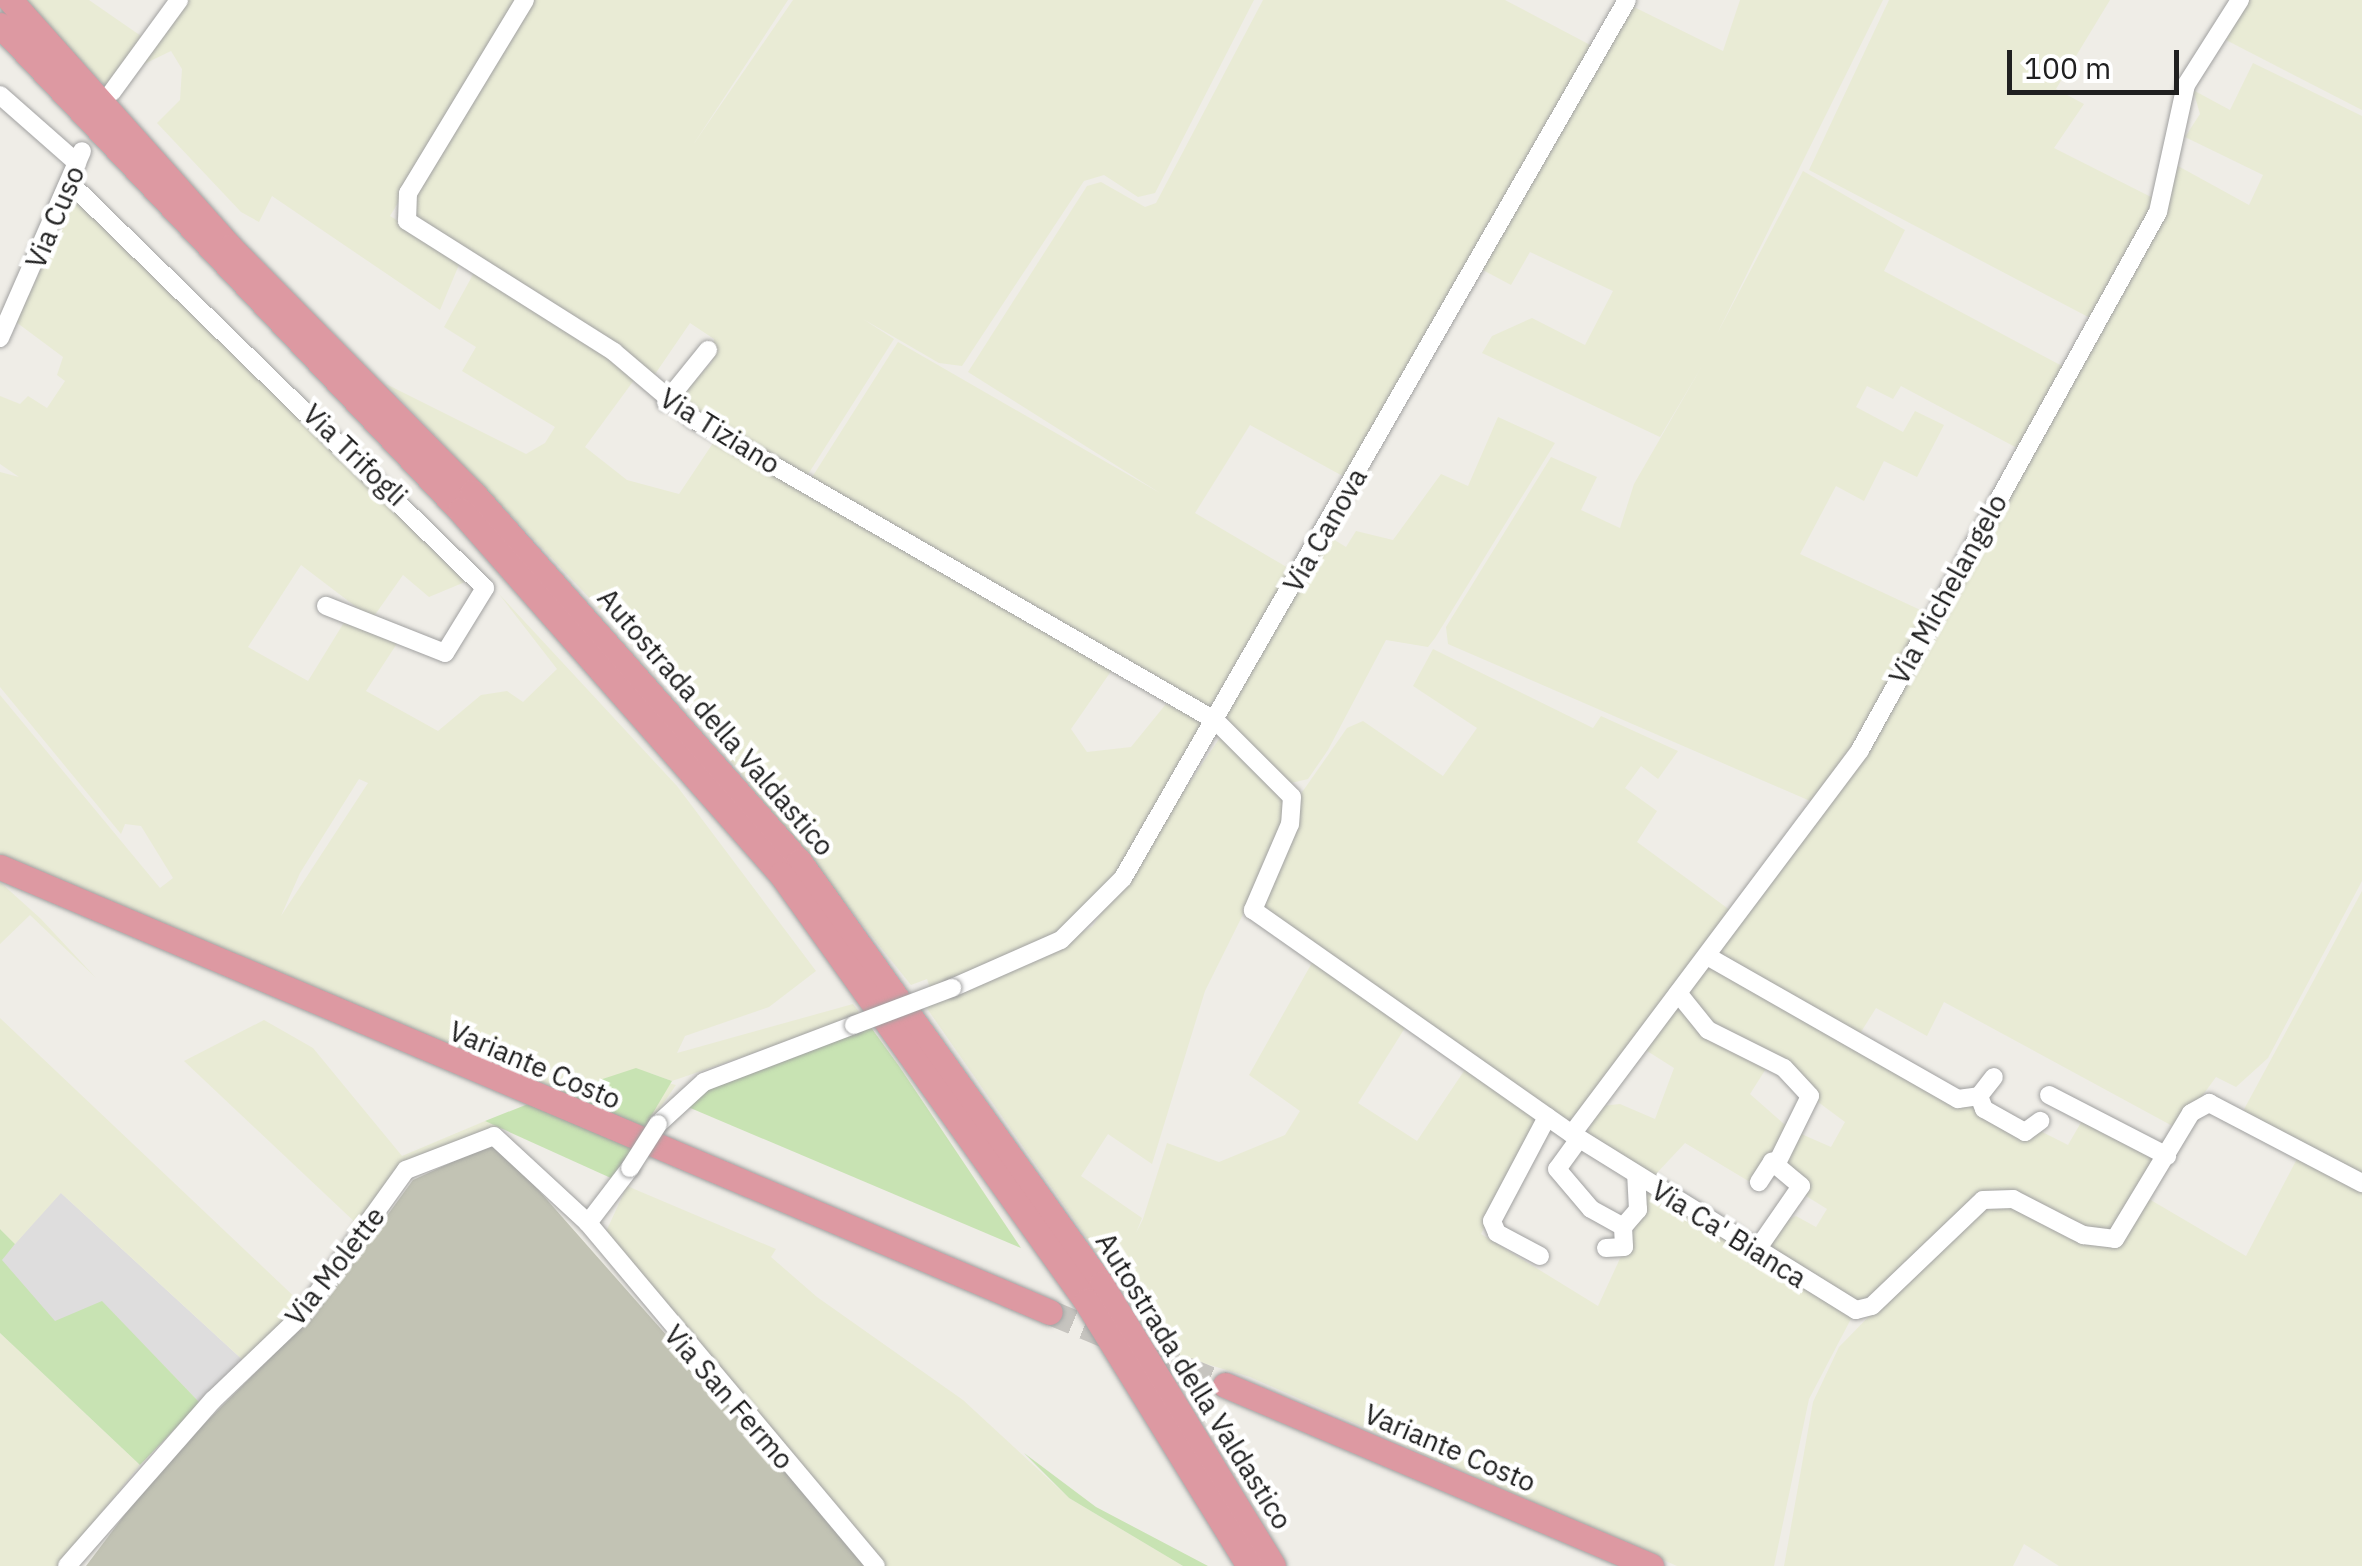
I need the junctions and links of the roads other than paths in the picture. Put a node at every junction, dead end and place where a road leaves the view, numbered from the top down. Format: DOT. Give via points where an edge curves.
graph roads {
  1 [pos="10,0"];
  2 [pos="179,0"];
  3 [pos="525,0"];
  4 [pos="1626,0"];
  5 [pos="2240,0"];
  6 [pos="0,26"];
  7 [pos="112,92"];
  8 [pos="0,95"];
  9 [pos="70,182"];
  10 [pos="0,338"];
  11 [pos="708,350"];
  12 [pos="666,402"];
  13 [pos="326,606"];
  14 [pos="1216,722"];
  15 [pos="0,868"];
  16 [pos="1707,956"];
  17 [pos="1678,993"];
  18 [pos="1994,1077"];
  19 [pos="2048,1095"];
  20 [pos="1980,1096"];
  21 [pos="1547,1117"];
  22 [pos="2040,1121"];
  23 [pos="1576,1136"];
  24 [pos="2167,1156"];
  25 [pos="1777,1163"];
  26 [pos="1636,1175"];
  27 [pos="1759,1182"];
  28 [pos="2362,1183"];
  29 [pos="588,1223"];
  30 [pos="1624,1227"];
  31 [pos="1606,1248"];
  32 [pos="1756,1251"];
  33 [pos="1540,1256"];
  34 [pos="1050,1312"];
  35 [pos="1225,1385"];
  36 [pos="67,1566"];
  37 [pos="876,1566"];
  38 [pos="1248,1566"];
  39 [pos="1273,1566"];
  40 [pos="1651,1566"];
  1 -- 39 [label="highway, Autostrada della Valdastico" via="217,232 472,492 799,861 1101,1284"];
  2 -- 7 [label="street"];
  3 -- 12 [label="street, Via Tiziano" via="403,213 630,363"];
  4 -- 14 [label="street, Via Canova"];
  5 -- 16 [label="street, Via Michelangelo" via="2186,85 2158,212 1860,750"];
  6 -- 38 [label="highway, Autostrada della Valdastico" via="460,510 768,858 878,998 1086,1301"];
  8 -- 9 [label="street, Via Cuso" via="80,157"];
  9 -- 10 [label="street, Via Cuso"];
  9 -- 13 [label="street, Via Trifogli" via="486,588 445,653"];
  11 -- 12 [label="street"];
  12 -- 14 [label="street, Via Tiziano"];
  14 -- 21 [label="street, Via Ca' Bianca" via="1292,797 1290,824 1253,910"];
  14 -- 29 [label="street, Via Canova, bridge" via="1091,918 1033,956 704,1082 658,1124"];
  15 -- 34 [label="highway, Variante Costo"];
  16 -- 17 [label="street, Via Michelangelo"];
  16 -- 20 [label="street" via="1952,1096"];
  17 -- 23 [label="street, Via Michelangelo"];
  17 -- 25 [label="street" via="1708,1030 1803,1085 1809,1110"];
  18 -- 20 [label="street"];
  19 -- 24 [label="street"];
  20 -- 22 [label="street" via="1984,1109 2025,1132"];
  21 -- 23 [label="street, Via Ca' Bianca"];
  21 -- 33 [label="street" via="1492,1221 1497,1234"];
  23 -- 26 [label="street, Via Ca' Bianca"];
  23 -- 30 [label="street, Via Michelangelo" via="1557,1168 1591,1210"];
  24 -- 28 [label="street, Via Ca' Bianca" via="2191,1113 2215,1103"];
  24 -- 32 [label="street, Via Ca' Bianca" via="2115,1239 2082,1235 2013,1199 1982,1200 1864,1310"];
  25 -- 27 [label="street"];
  25 -- 32 [label="street" via="1801,1186"];
  26 -- 30 [label="street" via="1638,1210"];
  26 -- 32 [label="street, Via Ca' Bianca"];
  29 -- 36 [label="street, Via Molette" via="494,1136 406,1170 301,1316 212,1400"];
  29 -- 37 [label="street, Via San Fermo"];
  30 -- 31 [label="street" via="1624,1247"];
  35 -- 40 [label="highway, Variante Costo"];
}
